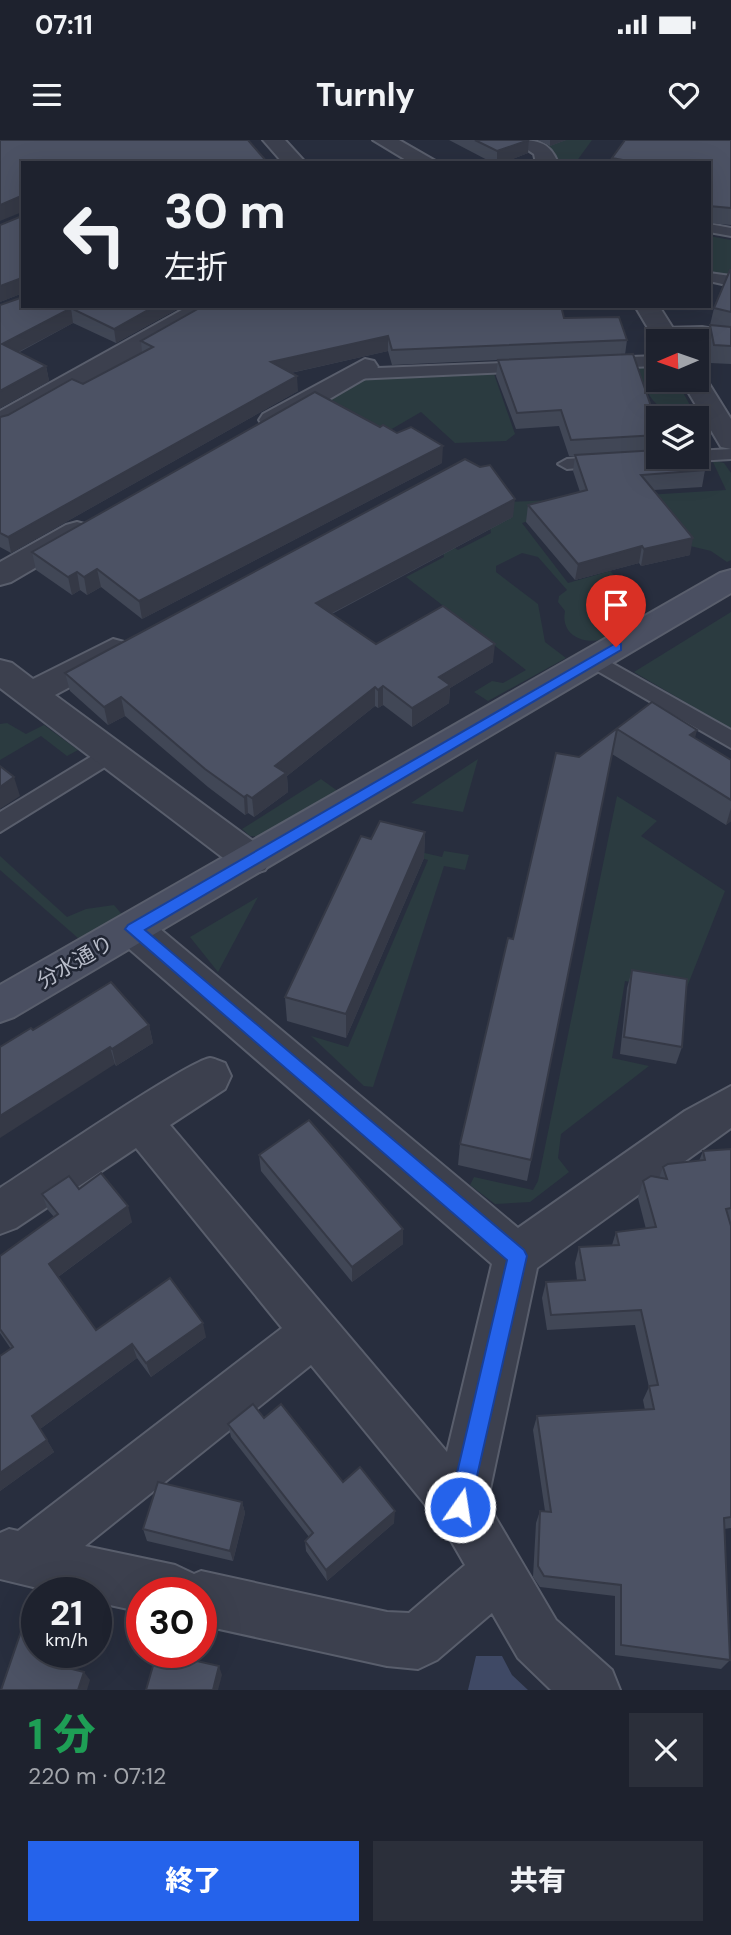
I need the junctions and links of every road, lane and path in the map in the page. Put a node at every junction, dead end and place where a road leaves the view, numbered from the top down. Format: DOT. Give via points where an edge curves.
graph roads {
  1 [pos="273,140"];
  2 [pos="383,140"];
  3 [pos="523,140"];
  4 [pos="293,161"];
  5 [pos="424,161"];
  6 [pos="546,161"];
  7 [pos="711,228"];
  8 [pos="731,232"];
  9 [pos="711,277"];
  10 [pos="731,281"];
  11 [pos="204,308"];
  12 [pos="648,308"];
  13 [pos="661,329"];
  14 [pos="709,333"];
  15 [pos="731,337"];
  16 [pos="646,362"];
  17 [pos="589,364"];
  18 [pos="547,366"];
  19 [pos="359,370"];
  20 [pos="701,392"];
  21 [pos="0,422"];
  22 [pos="247,434"];
  23 [pos="731,441"];
  24 [pos="731,454"];
  25 [pos="709,455"];
  26 [pos="621,461"];
  27 [pos="567,464"];
  28 [pos="106,514"];
  29 [pos="0,575"];
  30 [pos="731,580"];
  31 [pos="141,635"];
  32 [pos="594,660"];
  33 [pos="0,671"];
  34 [pos="31,694"];
  35 [pos="731,740"];
  36 [pos="110,754"];
  37 [pos="0,823"];
  38 [pos="252,860"];
  39 [pos="133,929"];
  40 [pos="0,1005"];
  41 [pos="209,1076"];
  42 [pos="730,1107"];
  43 [pos="140,1121"];
  44 [pos="0,1213"];
  45 [pos="517,1256"];
  46 [pos="315,1332"];
  47 [pos="460,1507"];
  48 [pos="13,1557"];
  49 [pos="498,1572"];
  50 [pos="126,1581"];
  51 [pos="217,1602"];
  52 [pos="592,1690"];
  1 -- 4 [label="street"];
  2 -- 5 [label="street"];
  3 -- 6 [label="street" via="543,151"];
  7 -- 8 [label="lane"];
  9 -- 10 [label="lane"];
  11 -- 21 [label="street"];
  12 -- 13 [label="street"];
  14 -- 15 [label="lane"];
  16 -- 17 [label="lane"];
  18 -- 19 [label="lane"];
  19 -- 22 [label="street"];
  20 -- 23 [label="street"];
  24 -- 25 [label="lane"];
  26 -- 27 [label="lane"];
  28 -- 29 [label="street"];
  30 -- 32 [label="street, 分水通り"];
  31 -- 34 [label="street"];
  32 -- 35 [label="lane"];
  32 -- 38 [label="street, 分水通り"];
  33 -- 34 [label="street"];
  34 -- 36 [label="street"];
  36 -- 37 [label="lane"];
  36 -- 38 [label="street"];
  38 -- 39 [label="street, 分水通り"];
  39 -- 40 [label="street, 分水通り"];
  39 -- 45 [label="street"];
  41 -- 43 [label="street"];
  42 -- 45 [label="street"];
  43 -- 44 [label="street"];
  43 -- 46 [label="street"];
  45 -- 47 [label="street"];
  46 -- 47 [label="street"];
  46 -- 48 [label="street"];
  47 -- 49 [label="street"];
  48 -- 50 [label="street"];
  49 -- 51 [label="street" via="418,1641 387,1639"];
  49 -- 52 [label="street" via="537,1639"];
}
